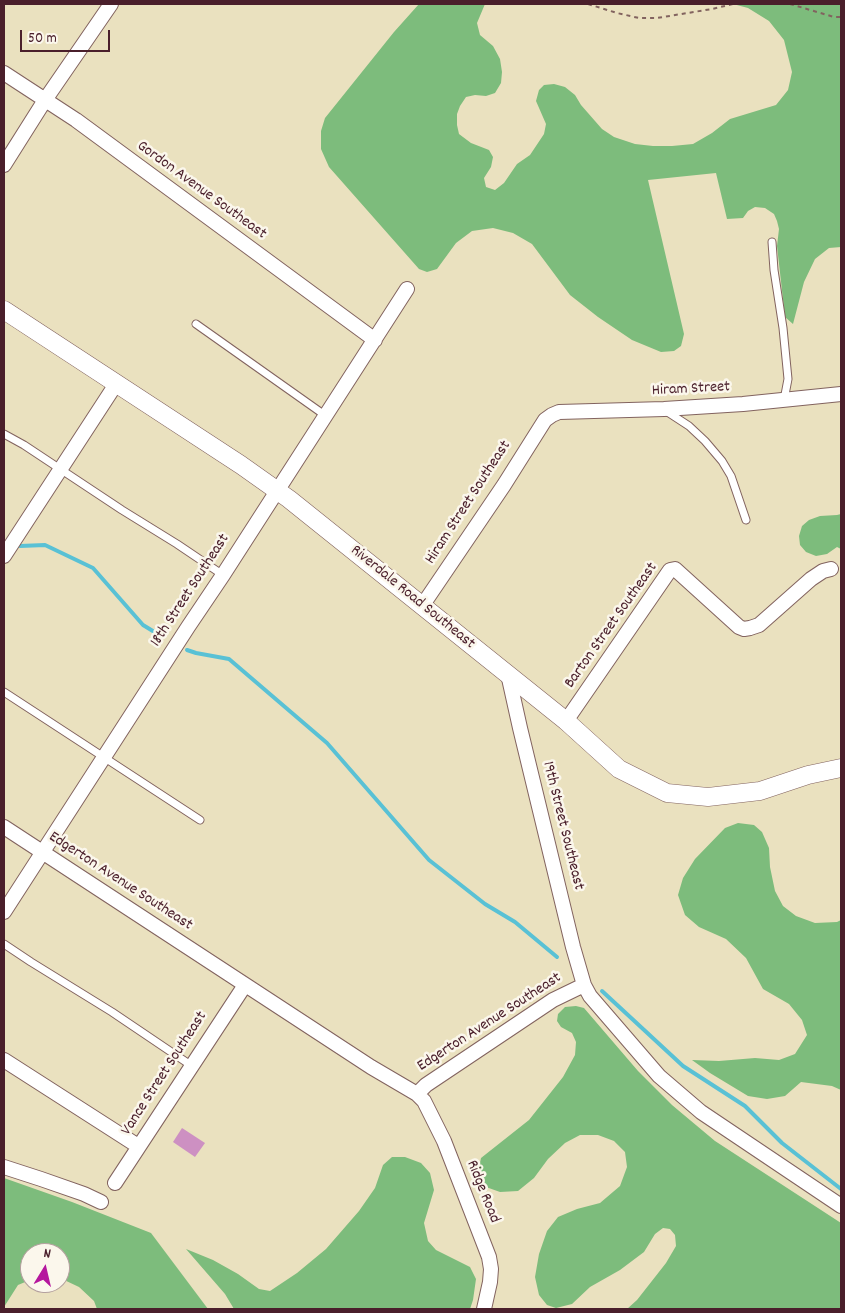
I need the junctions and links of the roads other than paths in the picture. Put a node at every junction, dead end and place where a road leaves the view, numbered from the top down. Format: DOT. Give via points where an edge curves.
graph roads {
  1 [pos="111,4"];
  2 [pos="4,73"];
  3 [pos="45,100"];
  4 [pos="4,166"];
  5 [pos="772,242"];
  6 [pos="407,289"];
  7 [pos="4,310"];
  8 [pos="196,324"];
  9 [pos="375,340"];
  10 [pos="116,384"];
  11 [pos="841,394"];
  12 [pos="784,400"];
  13 [pos="664,409"];
  14 [pos="326,416"];
  15 [pos="545,420"];
  16 [pos="4,434"];
  17 [pos="60,469"];
  18 [pos="277,491"];
  19 [pos="746,520"];
  20 [pos="4,556"];
  21 [pos="831,569"];
  22 [pos="223,576"];
  23 [pos="422,606"];
  24 [pos="508,674"];
  25 [pos="4,692"];
  26 [pos="566,721"];
  27 [pos="105,757"];
  28 [pos="841,768"];
  29 [pos="200,820"];
  30 [pos="4,827"];
  31 [pos="42,852"];
  32 [pos="4,912"];
  33 [pos="4,944"];
  34 [pos="245,985"];
  35 [pos="584,985"];
  36 [pos="4,1060"];
  37 [pos="192,1066"];
  38 [pos="417,1094"];
  39 [pos="138,1146"];
  40 [pos="4,1167"];
  41 [pos="115,1182"];
  42 [pos="100,1202"];
  43 [pos="841,1206"];
  44 [pos="484,1309"];
  1 -- 3 [label="street"];
  2 -- 3 [label="street, Gordon Avenue Southeast"];
  3 -- 4 [label="street"];
  3 -- 9 [label="street, Gordon Avenue Southeast"];
  5 -- 12 [label="lane" via="788,379"];
  6 -- 9 [label="street, 18th Street Southeast"];
  7 -- 10 [label="street, Riverdale Road Southeast"];
  8 -- 14 [label="lane"];
  9 -- 14 [label="street, 18th Street Southeast"];
  10 -- 17 [label="street"];
  10 -- 18 [label="street, Riverdale Road Southeast"];
  11 -- 12 [label="street, Hiram Street"];
  12 -- 13 [label="street, Hiram Street"];
  13 -- 15 [label="street, Hiram Street" via="559,412"];
  13 -- 19 [label="lane" via="689,426 722,461 731,476"];
  14 -- 18 [label="street, 18th Street Southeast"];
  15 -- 23 [label="street, Hiram Street Southeast"];
  16 -- 17 [label="lane"];
  17 -- 20 [label="street"];
  17 -- 22 [label="lane"];
  18 -- 22 [label="street, 18th Street Southeast"];
  18 -- 23 [label="street, Riverdale Road Southeast"];
  21 -- 26 [label="street, Barton Street Southeast" via="811,579 759,625 744,629 675,569 670,570"];
  22 -- 27 [label="street, 18th Street Southeast"];
  23 -- 24 [label="street, Riverdale Road Southeast"];
  24 -- 26 [label="street, Riverdale Road Southeast"];
  24 -- 35 [label="street, 19th Street Southeast"];
  25 -- 27 [label="lane"];
  26 -- 28 [label="street, Riverdale Road Southeast" via="619,769 667,793 708,797 760,791"];
  27 -- 29 [label="lane"];
  27 -- 31 [label="street, 18th Street Southeast"];
  30 -- 31 [label="street, Edgerton Avenue Southeast"];
  31 -- 32 [label="street, 18th Street Southeast"];
  31 -- 34 [label="street, Edgerton Avenue Southeast"];
  33 -- 37 [label="lane"];
  34 -- 37 [label="street, Vance Street Southeast"];
  34 -- 38 [label="street, Edgerton Avenue Southeast"];
  35 -- 38 [label="street, Edgerton Avenue Southeast" via="553,1000"];
  35 -- 43 [label="street, Edgerton Avenue Southeast" via="659,1076 701,1112"];
  36 -- 39 [label="street"];
  37 -- 39 [label="street, Vance Street Southeast"];
  38 -- 44 [label="street, Ridge Road" via="428,1106 444,1141 489,1257 490,1282"];
  39 -- 41 [label="street, Vance Street Southeast"];
  40 -- 42 [label="street"];
}
